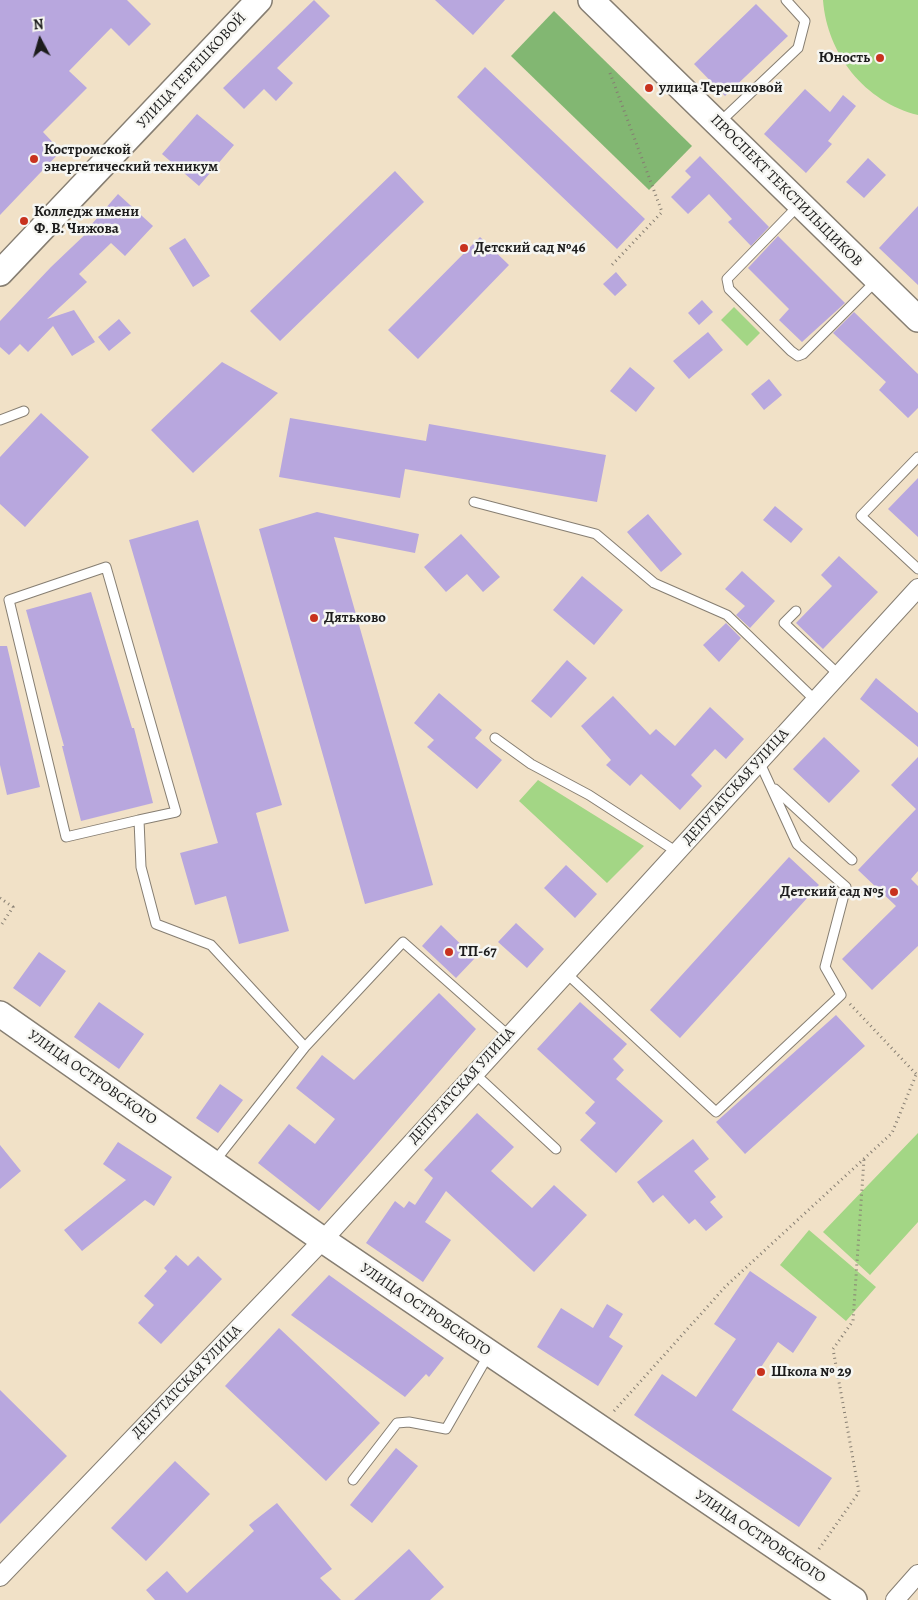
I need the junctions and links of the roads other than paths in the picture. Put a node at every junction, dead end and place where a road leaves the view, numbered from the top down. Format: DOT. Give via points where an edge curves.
graph roads {
  1 [pos="259,0"];
  2 [pos="591,0"];
  3 [pos="786,0"];
  4 [pos="718,124"];
  5 [pos="800,204"];
  6 [pos="0,273"];
  7 [pos="877,280"];
  8 [pos="918,319"];
  9 [pos="24,411"];
  10 [pos="0,420"];
  11 [pos="918,457"];
  12 [pos="474,502"];
  13 [pos="918,569"];
  14 [pos="918,588"];
  15 [pos="796,611"];
  16 [pos="838,674"];
  17 [pos="814,700"];
  18 [pos="495,738"];
  19 [pos="759,761"];
  20 [pos="771,786"];
  21 [pos="139,820"];
  22 [pos="677,852"];
  23 [pos="852,860"];
  24 [pos="566,974"];
  25 [pos="0,1014"];
  26 [pos="508,1035"];
  27 [pos="305,1047"];
  28 [pos="474,1073"];
  29 [pos="556,1149"];
  30 [pos="213,1163"];
  31 [pos="323,1240"];
  32 [pos="489,1353"];
  33 [pos="353,1480"];
  34 [pos="918,1574"];
  35 [pos="0,1577"];
  36 [pos="854,1600"];
  37 [pos="895,1600"];
  1 -- 6 [label="main road, УЛИЦА ТЕРЕШКОВОЙ"];
  2 -- 4 [label="main road, ПРОСПЕКТ ТЕКСТИЛЬЩИКОВ"];
  3 -- 4 [label="lane" via="805,21 798,48"];
  4 -- 5 [label="main road, ПРОСПЕКТ ТЕКСТИЛЬЩИКОВ"];
  5 -- 7 [label="main road, ПРОСПЕКТ ТЕКСТИЛЬЩИКОВ"];
  5 -- 7 [label="lane" via="726,279 729,289 784,344 801,356"];
  7 -- 8 [label="main road, ПРОСПЕКТ ТЕКСТИЛЬЩИКОВ"];
  9 -- 10 [label="lane"];
  11 -- 13 [label="lane" via="861,516"];
  12 -- 17 [label="lane" via="596,534 654,582 727,615"];
  14 -- 16 [label="street, ДЕПУТАТСКАЯ УЛИЦА"];
  15 -- 16 [label="lane" via="784,623"];
  16 -- 17 [label="street, ДЕПУТАТСКАЯ УЛИЦА"];
  17 -- 19 [label="street, ДЕПУТАТСКАЯ УЛИЦА"];
  18 -- 22 [label="lane" via="531,764 589,795"];
  19 -- 20 [label="lane"];
  19 -- 22 [label="street, ДЕПУТАТСКАЯ УЛИЦА"];
  20 -- 23 [label="lane"];
  20 -- 24 [label="lane" via="797,844 846,887 825,967 841,995 716,1112"];
  21 -- 21 [label="lane" via="176,812 106,567 9,600 66,837"];
  21 -- 27 [label="lane" via="141,867 156,924 211,946"];
  22 -- 24 [label="street, ДЕПУТАТСКАЯ УЛИЦА"];
  24 -- 26 [label="street, ДЕПУТАТСКАЯ УЛИЦА"];
  25 -- 30 [label="main road, УЛИЦА ОСТРОВСКОГО"];
  26 -- 27 [label="lane" via="403,942"];
  26 -- 28 [label="street, ДЕПУТАТСКАЯ УЛИЦА"];
  27 -- 30 [label="lane"];
  28 -- 29 [label="lane"];
  28 -- 31 [label="street, ДЕПУТАТСКАЯ УЛИЦА"];
  30 -- 31 [label="main road, УЛИЦА ОСТРОВСКОГО"];
  31 -- 32 [label="main road, УЛИЦА ОСТРОВСКОГО"];
  31 -- 35 [label="street, ДЕПУТАТСКАЯ УЛИЦА"];
  32 -- 33 [label="lane" via="446,1428 396,1423"];
  32 -- 36 [label="main road, УЛИЦА ОСТРОВСКОГО"];
  34 -- 37 [label="street"];
}
